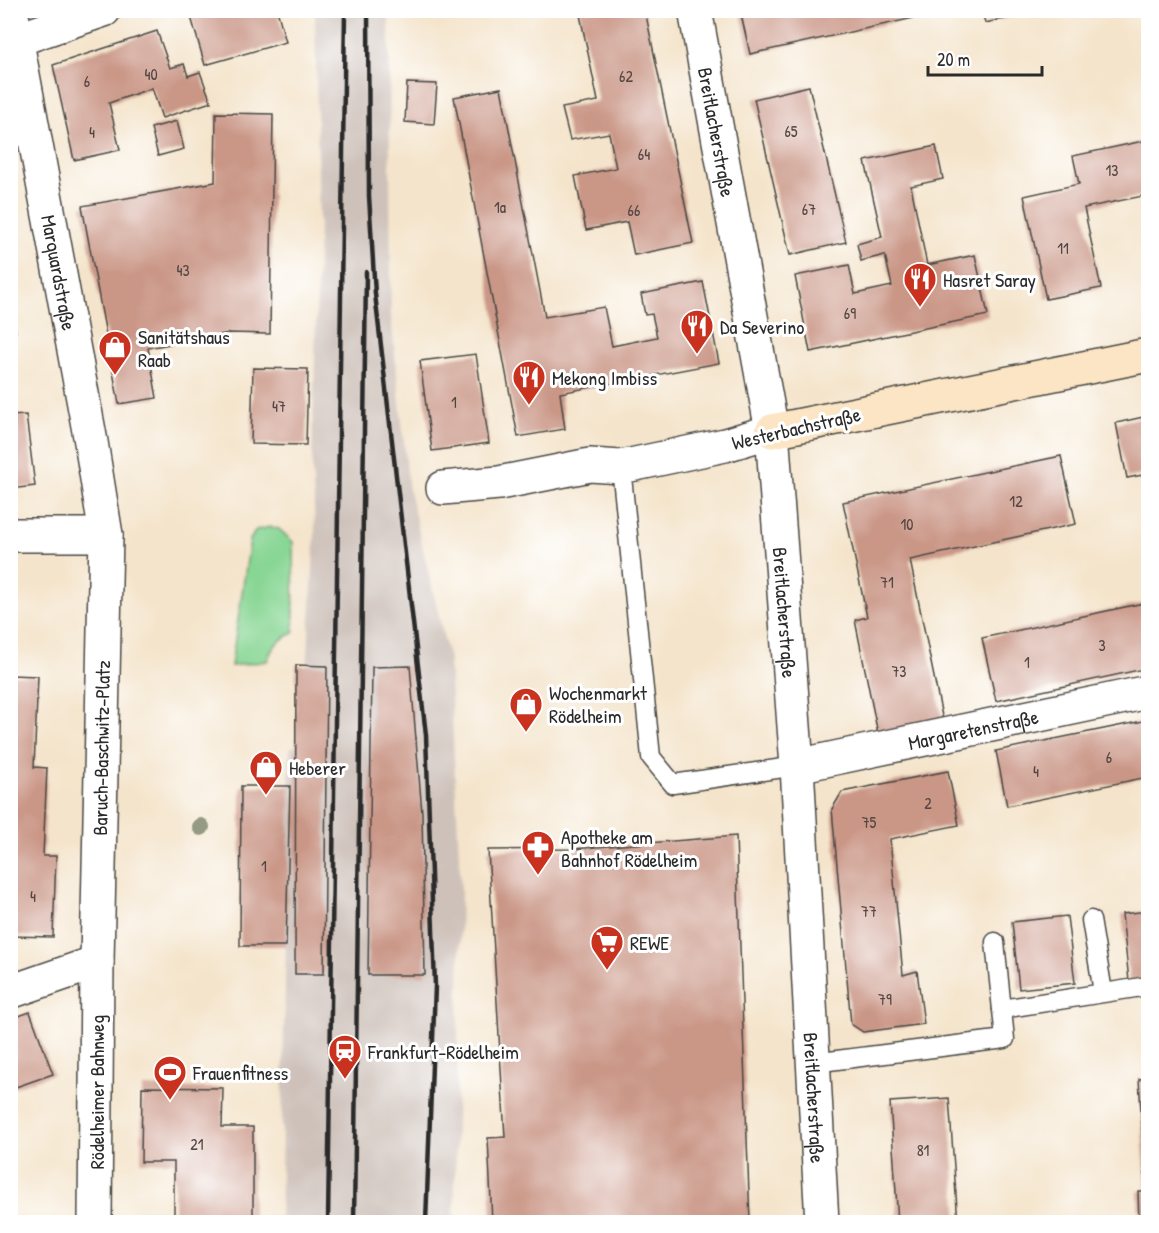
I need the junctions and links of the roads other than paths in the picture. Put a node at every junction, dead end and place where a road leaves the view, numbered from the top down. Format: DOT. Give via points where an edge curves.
graph roads {
  1 [pos="104,10"];
  2 [pos="695,10"];
  3 [pos="12,31"];
  4 [pos="1149,355"];
  5 [pos="772,431"];
  6 [pos="621,467"];
  7 [pos="443,488"];
  8 [pos="106,534"];
  9 [pos="10,535"];
  10 [pos="1149,692"];
  11 [pos="797,766"];
  12 [pos="1091,920"];
  13 [pos="995,942"];
  14 [pos="97,962"];
  15 [pos="1149,986"];
  16 [pos="10,992"];
  17 [pos="1102,992"];
  18 [pos="1002,1009"];
  19 [pos="813,1063"];
  20 [pos="95,1222"];
  21 [pos="822,1222"];
  1 -- 3 [label="street"];
  2 -- 5 [label="street, Breitlacherstraße"];
  3 -- 8 [label="street, Marquardstraße"];
  4 -- 5 [label="street, Westerbachstraße"];
  5 -- 6 [label="street, Westerbachstraße"];
  5 -- 11 [label="street, Breitlacherstraße"];
  6 -- 7 [label="street, Westerbachstraße" via="590,465 499,483"];
  6 -- 11 [label="lane" via="651,757 673,784"];
  8 -- 9 [label="street"];
  8 -- 14 [label="street, Baruch-Baschwitz-Platz"];
  10 -- 11 [label="street, Margaretenstraße"];
  11 -- 19 [label="street, Breitlacherstraße"];
  12 -- 17 [label="lane"];
  13 -- 18 [label="lane"];
  14 -- 16 [label="street"];
  14 -- 20 [label="street, Rödelheimer Bahnweg"];
  15 -- 17 [label="lane"];
  17 -- 18 [label="lane"];
  18 -- 19 [label="lane" via="1005,1039"];
  19 -- 21 [label="street, Breitlacherstraße"];
}
